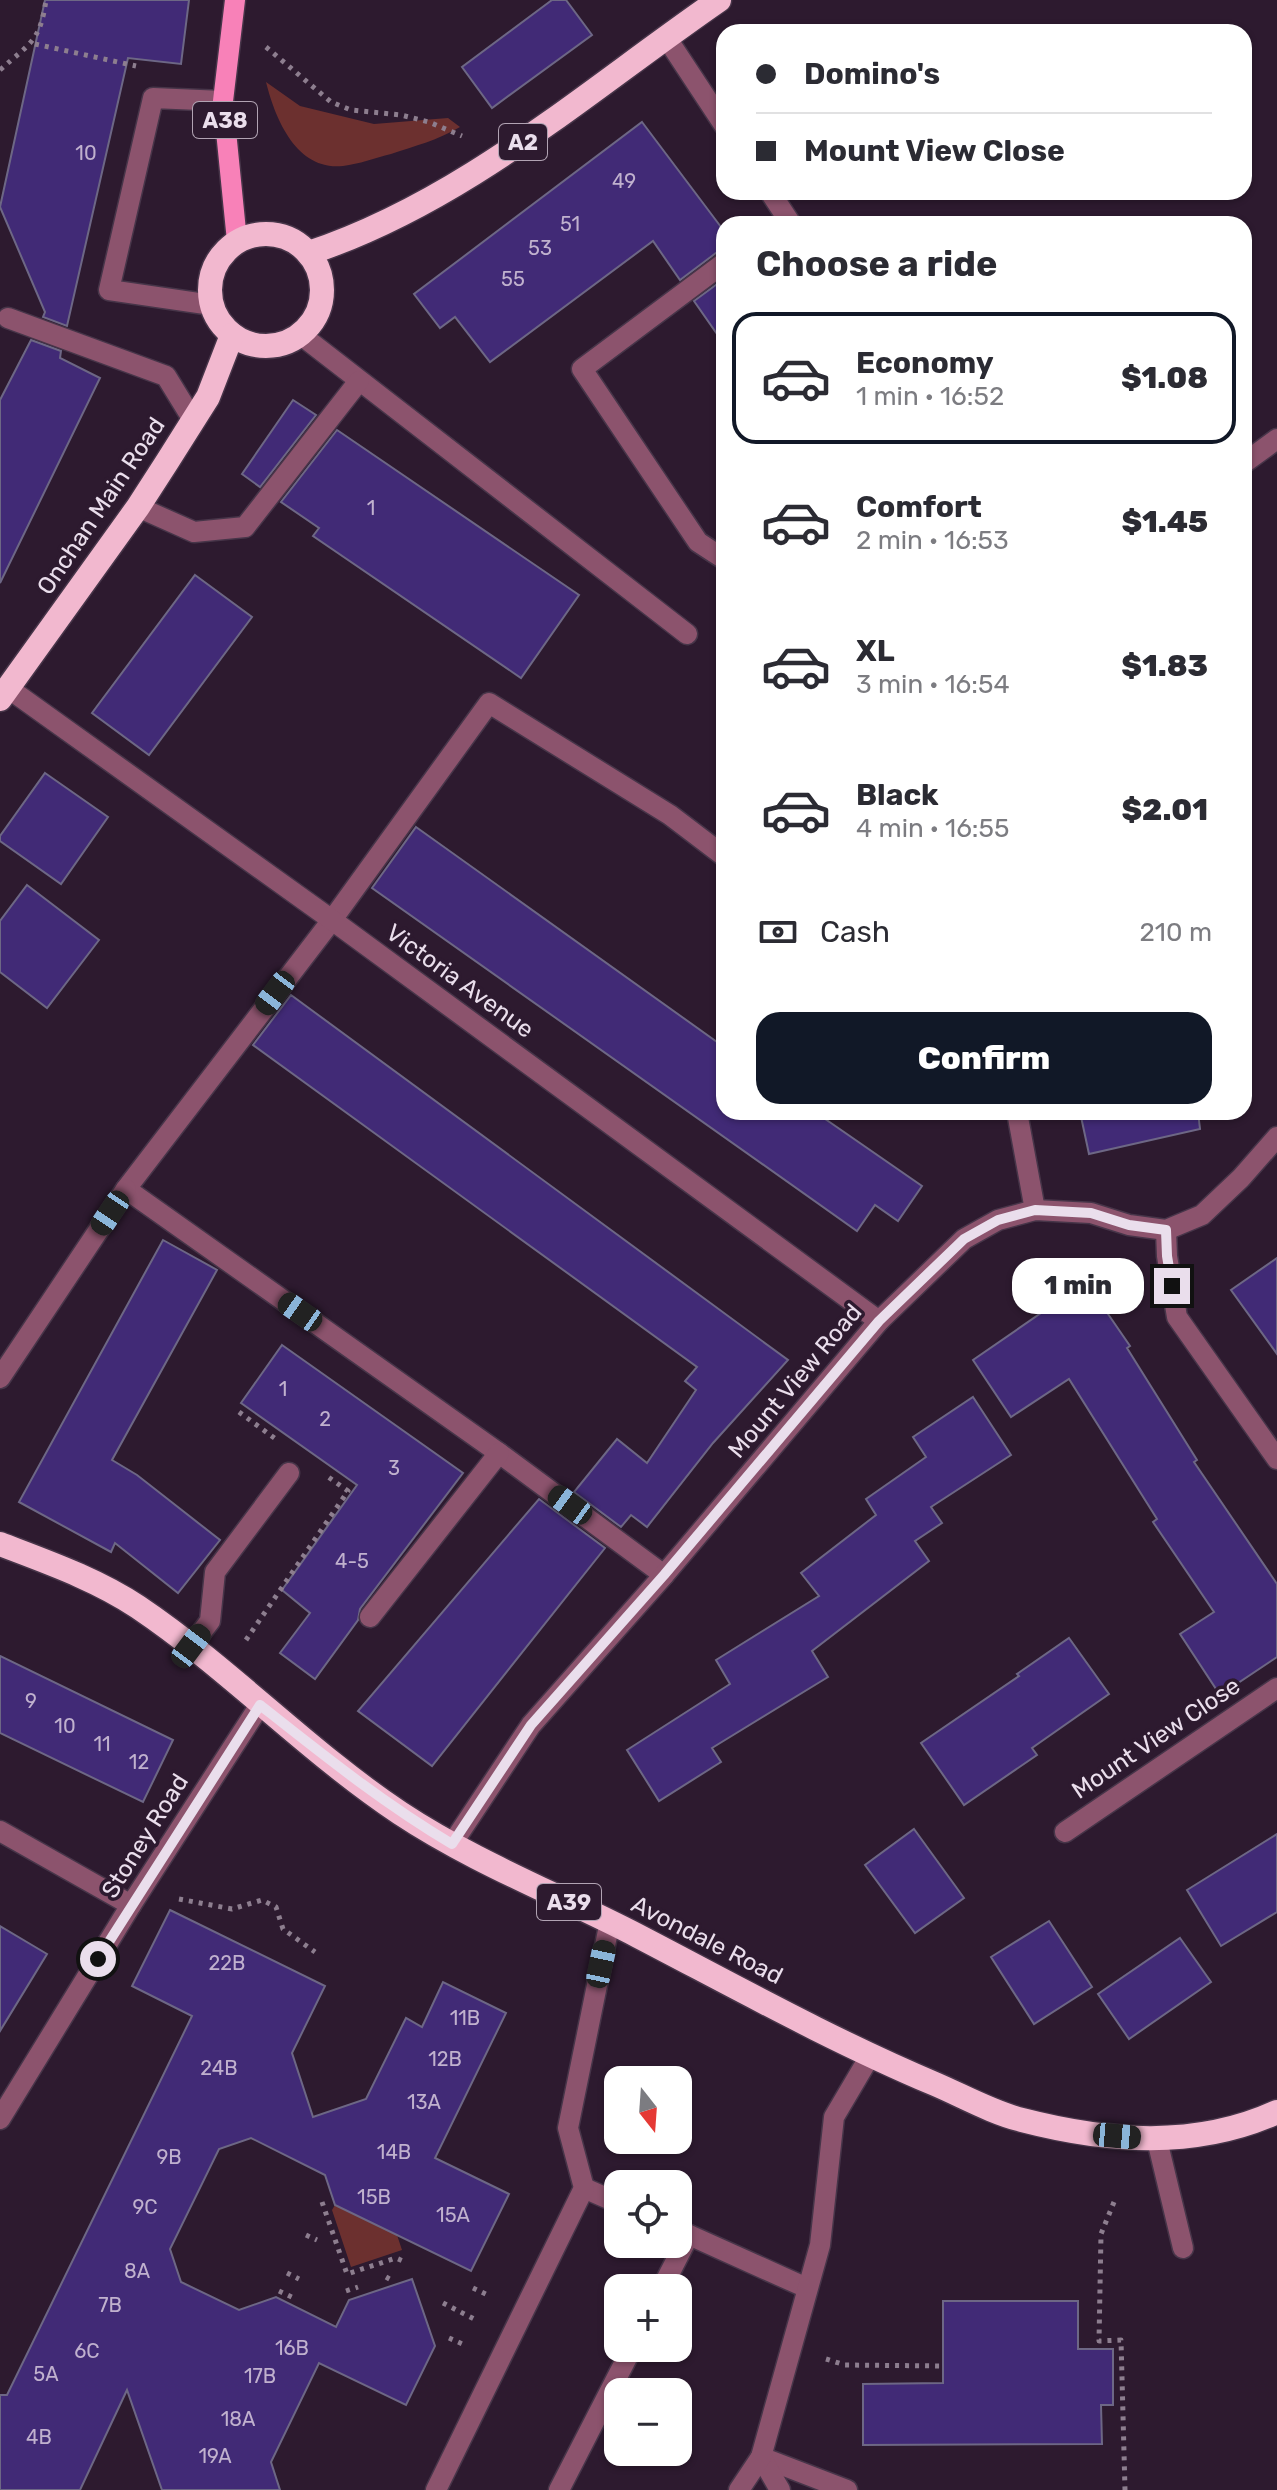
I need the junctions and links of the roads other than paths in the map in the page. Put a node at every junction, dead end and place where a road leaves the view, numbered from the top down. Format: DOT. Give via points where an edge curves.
graph roads {
  1 [pos="235,0"];
  2 [pos="719,0"];
  3 [pos="666,37"];
  4 [pos="223,101"];
  5 [pos="716,113"];
  6 [pos="237,241"];
  7 [pos="309,253"];
  8 [pos="716,269"];
  9 [pos="212,305"];
  10 [pos="8,318"];
  11 [pos="232,335"];
  12 [pos="301,335"];
  13 [pos="359,381"];
  14 [pos="193,420"];
  15 [pos="1277,439"];
  16 [pos="1252,457"];
  17 [pos="138,507"];
  18 [pos="716,554"];
  19 [pos="687,634"];
  20 [pos="4,693"];
  21 [pos="716,850"];
  22 [pos="332,920"];
  23 [pos="1018,1120"];
  24 [pos="1277,1137"];
  25 [pos="126,1189"];
  26 [pos="1035,1210"];
  27 [pos="1166,1230"];
  28 [pos="879,1321"];
  29 [pos="0,1378"];
  30 [pos="499,1453"];
  31 [pos="1277,1459"];
  32 [pos="289,1473"];
  33 [pos="0,1544"];
  34 [pos="664,1575"];
  35 [pos="370,1617"];
  36 [pos="191,1646"];
  37 [pos="1277,1688"];
  38 [pos="260,1705"];
  39 [pos="0,1831"];
  40 [pos="1065,1832"];
  41 [pos="452,1844"];
  42 [pos="131,1905"];
  43 [pos="610,1921"];
  44 [pos="870,2056"];
  45 [pos="8,2089"];
  46 [pos="1277,2112"];
  47 [pos="0,2119"];
  48 [pos="1157,2140"];
  49 [pos="584,2188"];
  50 [pos="604,2197"];
  51 [pos="692,2236"];
  52 [pos="1183,2248"];
  53 [pos="807,2288"];
  54 [pos="625,2362"];
  55 [pos="761,2457"];
  56 [pos="436,2490"];
  57 [pos="559,2490"];
  58 [pos="739,2490"];
  59 [pos="780,2490"];
  60 [pos="847,2490"];
  1 -- 4 [label="main road, A38"];
  2 -- 3 [label="highway, A2"];
  3 -- 5 [label="street"];
  3 -- 7 [label="highway, A2" via="470,177 352,239"];
  4 -- 6 [label="main road, A38"];
  4 -- 9 [label="street" via="153,98 109,290"];
  6 -- 7 [label="highway" via="275,234"];
  6 -- 9 [label="highway" via="214,269"];
  7 -- 12 [label="highway" via="323,286 321,305"];
  8 -- 18 [label="street" via="582,369 698,542"];
  9 -- 11 [label="highway"];
  10 -- 14 [label="street" via="166,376"];
  11 -- 12 [label="highway" via="267,347"];
  11 -- 14 [label="highway, Onchan Main Road" via="208,397"];
  12 -- 13 [label="street"];
  13 -- 17 [label="street" via="245,527 194,532"];
  13 -- 19 [label="street"];
  14 -- 17 [label="highway, Onchan Main Road"];
  15 -- 16 [label="street"];
  17 -- 20 [label="highway, Onchan Main Road"];
  20 -- 22 [label="street, Victoria Avenue"];
  21 -- 22 [label="street" via="670,815 489,703"];
  22 -- 25 [label="street"];
  22 -- 28 [label="street, Victoria Avenue"];
  23 -- 26 [label="street"];
  24 -- 27 [label="street" via="1202,1215"];
  25 -- 29 [label="street"];
  25 -- 30 [label="street"];
  26 -- 27 [label="street, Mount View Road" via="1091,1213"];
  26 -- 28 [label="street, Mount View Road" via="998,1220 964,1239"];
  27 -- 31 [label="street" via="1177,1317"];
  28 -- 34 [label="street, Mount View Road"];
  30 -- 34 [label="street"];
  30 -- 35 [label="street"];
  32 -- 36 [label="street" via="215,1572 210,1621"];
  33 -- 36 [label="highway, Avondale Road / A39" via="70,1571 135,1605"];
  34 -- 41 [label="street, Mount View Road" via="531,1725"];
  36 -- 38 [label="highway, Avondale Road / A39"];
  37 -- 40 [label="street, Mount View Close"];
  38 -- 41 [label="highway, Avondale Road / A39" via="355,1781"];
  38 -- 42 [label="street, Stoney Road"];
  39 -- 42 [label="street"];
  41 -- 43 [label="highway, Avondale Road / A39"];
  42 -- 45 [label="street, Stoney Road"];
  43 -- 44 [label="highway, Avondale Road / A39"];
  43 -- 49 [label="street" via="568,2128"];
  44 -- 48 [label="highway, Avondale Road / A39" via="1018,2119 1079,2133"];
  44 -- 53 [label="street" via="834,2117 820,2245"];
  45 -- 47 [label="street, Stoney Road"];
  46 -- 48 [label="highway, Avondale Road / A39" via="1225,2131"];
  48 -- 52 [label="street"];
  49 -- 50 [label="street"];
  49 -- 56 [label="street"];
  51 -- 53 [label="street"];
  53 -- 55 [label="street"];
  54 -- 57 [label="street"];
  55 -- 58 [label="street"];
  55 -- 59 [label="street"];
  55 -- 60 [label="street"];
}
